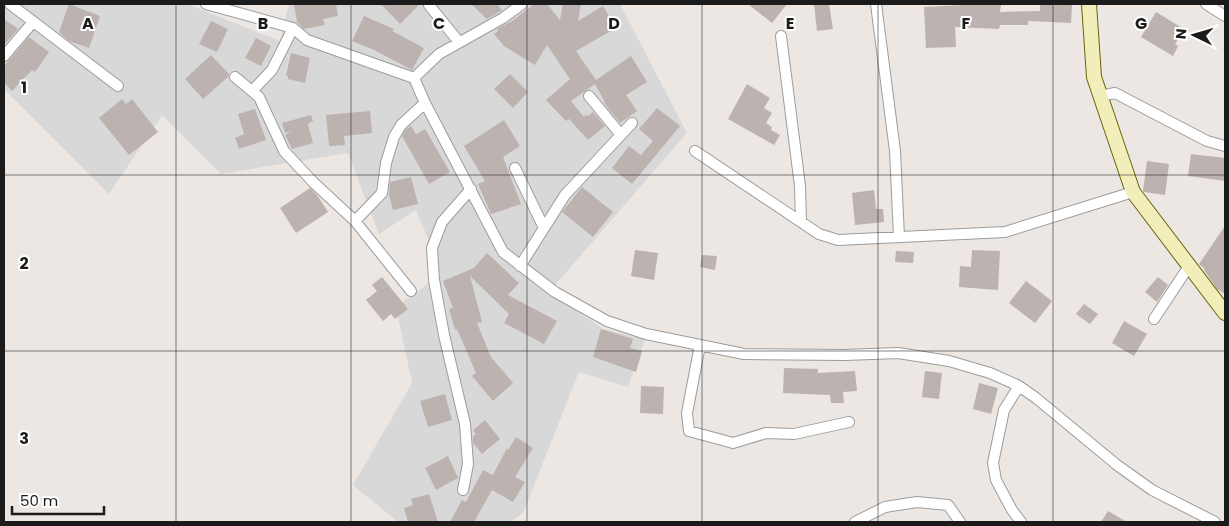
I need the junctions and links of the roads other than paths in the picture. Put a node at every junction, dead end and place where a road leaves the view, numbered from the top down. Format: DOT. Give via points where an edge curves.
graph roads {
  1 [pos="10,4"];
  2 [pos="206,4"];
  3 [pos="876,4"];
  4 [pos="1089,4"];
  5 [pos="1206,4"];
  6 [pos="429,5"];
  7 [pos="516,5"];
  8 [pos="1225,16"];
  9 [pos="33,22"];
  10 [pos="293,28"];
  11 [pos="781,36"];
  12 [pos="460,42"];
  13 [pos="4,56"];
  14 [pos="235,77"];
  15 [pos="414,78"];
  16 [pos="118,86"];
  17 [pos="252,91"];
  18 [pos="589,96"];
  19 [pos="1100,96"];
  20 [pos="425,103"];
  21 [pos="632,122"];
  22 [pos="621,134"];
  23 [pos="1225,146"];
  24 [pos="695,151"];
  25 [pos="515,168"];
  26 [pos="470,190"];
  27 [pos="1133,192"];
  28 [pos="355,221"];
  29 [pos="801,222"];
  30 [pos="544,228"];
  31 [pos="900,237"];
  32 [pos="520,266"];
  33 [pos="1189,266"];
  34 [pos="411,291"];
  35 [pos="1225,313"];
  36 [pos="1154,319"];
  37 [pos="700,345"];
  38 [pos="1019,386"];
  39 [pos="849,422"];
  40 [pos="463,490"];
  41 [pos="855,522"];
  42 [pos="960,522"];
  43 [pos="1021,522"];
  44 [pos="1216,522"];
  1 -- 9 [label="street"];
  2 -- 10 [label="street"];
  3 -- 31 [label="street" via="895,151"];
  4 -- 19 [label="street" via="1094,77"];
  5 -- 8 [label="street"];
  6 -- 12 [label="street"];
  7 -- 12 [label="street" via="502,18"];
  9 -- 13 [label="street"];
  9 -- 16 [label="street"];
  10 -- 15 [label="street" via="307,40"];
  10 -- 17 [label="street" via="272,70"];
  11 -- 29 [label="street" via="800,186"];
  12 -- 15 [label="street" via="439,54"];
  14 -- 17 [label="street"];
  15 -- 20 [label="street"];
  17 -- 28 [label="street" via="259,97 284,151"];
  18 -- 22 [label="street"];
  19 -- 23 [label="street" via="1116,93 1207,141"];
  19 -- 27 [label="street"];
  20 -- 26 [label="street"];
  20 -- 28 [label="street" via="394,137 382,193"];
  21 -- 22 [label="street"];
  22 -- 30 [label="street" via="565,195"];
  24 -- 29 [label="street"];
  25 -- 30 [label="street"];
  26 -- 32 [label="street" via="502,252"];
  26 -- 40 [label="street" via="442,222 432,248 434,280 465,424 468,464"];
  27 -- 31 [label="street" via="1005,232"];
  27 -- 33 [label="street"];
  28 -- 34 [label="street"];
  29 -- 31 [label="street" via="819,234 838,240"];
  30 -- 32 [label="street"];
  32 -- 37 [label="street" via="554,292 607,321 646,334"];
  33 -- 35 [label="street"];
  33 -- 36 [label="street"];
  37 -- 38 [label="street" via="744,354 898,353 990,373"];
  37 -- 39 [label="street" via="688,413 689,431 733,442 766,433 794,434"];
  38 -- 43 [label="street" via="1004,410 993,463 996,480"];
  38 -- 44 [label="street" via="1152,490"];
  41 -- 42 [label="street" via="885,507 917,502 948,505"];
}
